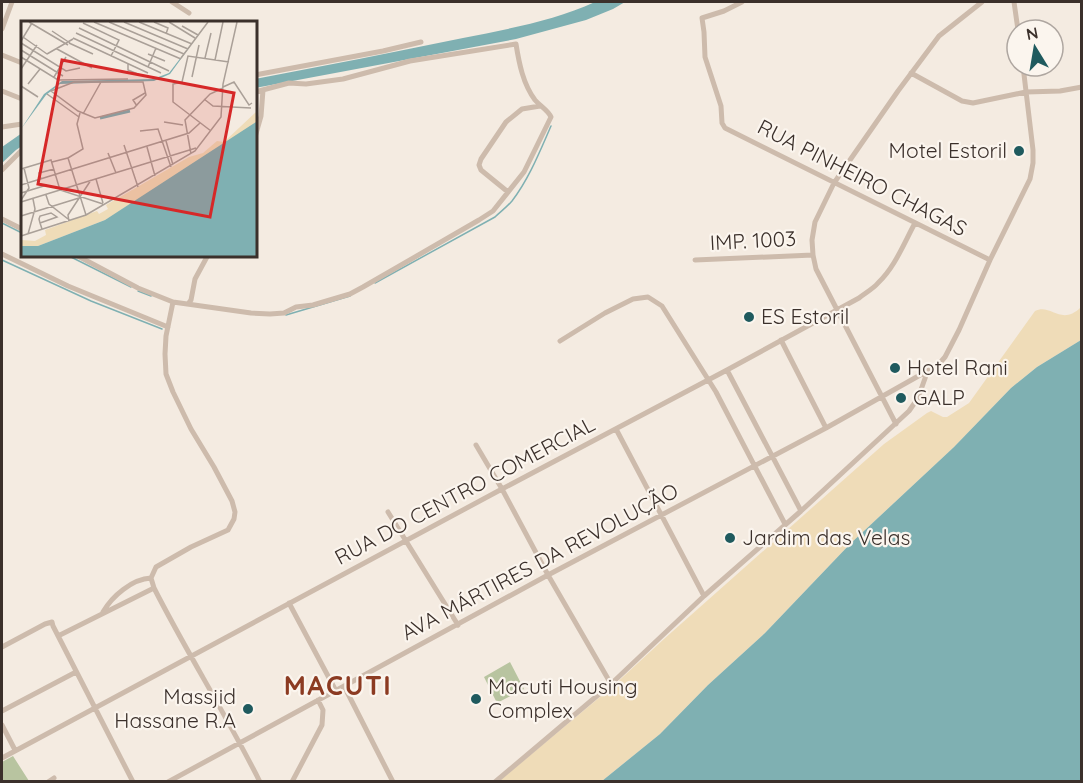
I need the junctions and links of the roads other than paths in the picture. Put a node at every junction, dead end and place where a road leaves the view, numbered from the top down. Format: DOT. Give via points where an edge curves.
graph roads {
  1 [pos="12,2"];
  2 [pos="172,2"];
  3 [pos="742,2"];
  4 [pos="982,2"];
  5 [pos="1014,2"];
  6 [pos="189,13"];
  7 [pos="1016,18"];
  8 [pos="2,29"];
  9 [pos="421,42"];
  10 [pos="2,55"];
  11 [pos="21,63"];
  12 [pos="911,73"];
  13 [pos="256,75"];
  14 [pos="1024,78"];
  15 [pos="1082,87"];
  16 [pos="264,90"];
  17 [pos="2,91"];
  18 [pos="256,92"];
  19 [pos="1026,92"];
  20 [pos="21,99"];
  21 [pos="540,106"];
  22 [pos="21,124"];
  23 [pos="2,127"];
  24 [pos="256,134"];
  25 [pos="21,151"];
  26 [pos="2,170"];
  27 [pos="834,183"];
  28 [pos="508,192"];
  29 [pos="2,219"];
  30 [pos="915,223"];
  31 [pos="21,228"];
  32 [pos="2,254"];
  33 [pos="813,255"];
  34 [pos="78,256"];
  35 [pos="207,256"];
  36 [pos="695,260"];
  37 [pos="990,260"];
  38 [pos="173,302"];
  39 [pos="188,304"];
  40 [pos="837,310"];
  41 [pos="168,327"];
  42 [pos="782,340"];
  43 [pos="560,341"];
  44 [pos="727,370"];
  45 [pos="928,370"];
  46 [pos="708,380"];
  47 [pos="883,397"];
  48 [pos="896,424"];
  49 [pos="826,428"];
  50 [pos="616,429"];
  51 [pos="476,445"];
  52 [pos="771,457"];
  53 [pos="755,466"];
  54 [pos="502,489"];
  55 [pos="801,511"];
  56 [pos="388,512"];
  57 [pos="661,516"];
  58 [pos="785,524"];
  59 [pos="406,540"];
  60 [pos="548,575"];
  61 [pos="151,578"];
  62 [pos="154,588"];
  63 [pos="704,596"];
  64 [pos="290,603"];
  65 [pos="103,613"];
  66 [pos="458,625"];
  67 [pos="58,636"];
  68 [pos="2,648"];
  69 [pos="191,656"];
  70 [pos="76,672"];
  71 [pos="610,684"];
  72 [pos="344,686"];
  73 [pos="336,691"];
  74 [pos="318,700"];
  75 [pos="94,708"];
  76 [pos="2,711"];
  77 [pos="2,725"];
  78 [pos="240,742"];
  79 [pos="15,750"];
  80 [pos="2,758"];
  81 [pos="54,778"];
  82 [pos="176,779"];
  83 [pos="48,782"];
  84 [pos="133,782"];
  85 [pos="168,782"];
  86 [pos="260,782"];
  87 [pos="292,782"];
  88 [pos="393,782"];
  89 [pos="495,782"];
  1 -- 8 [label="street"];
  2 -- 6 [label="street"];
  3 -- 27 [label="street, RUA PINHEIRO CHAGAS" via="702,18 705,57 721,106 722,123"];
  4 -- 12 [label="street" via="939,36"];
  5 -- 7 [label="street"];
  9 -- 13 [label="street"];
  10 -- 11 [label="street"];
  12 -- 19 [label="street" via="973,103"];
  12 -- 27 [label="street"];
  14 -- 19 [label="street"];
  15 -- 19 [label="street"];
  16 -- 18 [label="street"];
  16 -- 21 [label="street" via="289,83 343,79 410,61 516,44 527,86"];
  16 -- 24 [label="street"];
  17 -- 20 [label="street"];
  19 -- 37 [label="street" via="1032,171"];
  21 -- 28 [label="street" via="551,117 524,172"];
  21 -- 28 [label="street" via="522,109 506,122 481,159 481,170"];
  22 -- 23 [label="street"];
  25 -- 26 [label="street"];
  27 -- 30 [label="street, RUA PINHEIRO CHAGAS"];
  27 -- 33 [label="street" via="815,222"];
  28 -- 39 [label="street" via="493,211 350,294 278,314"];
  29 -- 31 [label="street"];
  30 -- 37 [label="street, RUA PINHEIRO CHAGAS"];
  30 -- 40 [label="street, RUA DO CENTRO COMERCIAL" via="878,284"];
  32 -- 41 [label="street"];
  33 -- 36 [label="street, IMP. 1003"];
  33 -- 40 [label="street"];
  34 -- 38 [label="street"];
  35 -- 39 [label="street"];
  37 -- 45 [label="street" via="945,357"];
  38 -- 39 [label="street"];
  38 -- 41 [label="street"];
  40 -- 42 [label="street, RUA DO CENTRO COMERCIAL"];
  40 -- 47 [label="street"];
  41 -- 61 [label="street" via="166,374 235,512 228,530 156,567"];
  42 -- 44 [label="street, RUA DO CENTRO COMERCIAL"];
  42 -- 49 [label="street"];
  43 -- 46 [label="street" via="633,298 648,297 662,306"];
  44 -- 46 [label="street, RUA DO CENTRO COMERCIAL"];
  44 -- 52 [label="street"];
  45 -- 47 [label="street, AVA MÁRTIRES DA REVOLUÇÃO"];
  45 -- 48 [label="street" via="918,398"];
  46 -- 50 [label="street, RUA DO CENTRO COMERCIAL"];
  46 -- 53 [label="street"];
  47 -- 48 [label="street"];
  47 -- 49 [label="street, AVA MÁRTIRES DA REVOLUÇÃO"];
  48 -- 55 [label="street"];
  49 -- 52 [label="street, AVA MÁRTIRES DA REVOLUÇÃO"];
  50 -- 54 [label="street, RUA DO CENTRO COMERCIAL"];
  50 -- 57 [label="street"];
  51 -- 54 [label="street"];
  52 -- 53 [label="street, AVA MÁRTIRES DA REVOLUÇÃO"];
  52 -- 55 [label="street"];
  53 -- 57 [label="street, AVA MÁRTIRES DA REVOLUÇÃO"];
  53 -- 58 [label="street"];
  54 -- 59 [label="street, RUA DO CENTRO COMERCIAL"];
  54 -- 60 [label="street"];
  55 -- 58 [label="street"];
  56 -- 59 [label="street"];
  57 -- 60 [label="street, AVA MÁRTIRES DA REVOLUÇÃO"];
  57 -- 63 [label="street"];
  58 -- 63 [label="street"];
  59 -- 64 [label="street, RUA DO CENTRO COMERCIAL"];
  59 -- 66 [label="street"];
  60 -- 66 [label="street, AVA MÁRTIRES DA REVOLUÇÃO"];
  60 -- 71 [label="street"];
  61 -- 62 [label="street"];
  61 -- 65 [label="street" via="131,584"];
  62 -- 65 [label="street"];
  62 -- 69 [label="street"];
  63 -- 71 [label="street"];
  64 -- 69 [label="street, RUA DO CENTRO COMERCIAL"];
  64 -- 73 [label="street"];
  65 -- 67 [label="street"];
  66 -- 72 [label="street, AVA MÁRTIRES DA REVOLUÇÃO"];
  67 -- 68 [label="street" via="52,622"];
  67 -- 70 [label="street"];
  69 -- 75 [label="street, RUA DO CENTRO COMERCIAL"];
  69 -- 78 [label="street"];
  70 -- 75 [label="street"];
  70 -- 76 [label="street"];
  71 -- 89 [label="street"];
  72 -- 73 [label="street, AVA MÁRTIRES DA REVOLUÇÃO"];
  72 -- 88 [label="street"];
  73 -- 74 [label="street, AVA MÁRTIRES DA REVOLUÇÃO"];
  74 -- 78 [label="street, AVA MÁRTIRES DA REVOLUÇÃO"];
  74 -- 87 [label="street" via="323,710 322,725"];
  75 -- 79 [label="street, RUA DO CENTRO COMERCIAL"];
  75 -- 84 [label="street"];
  77 -- 79 [label="street"];
  78 -- 82 [label="street, AVA MÁRTIRES DA REVOLUÇÃO"];
  78 -- 86 [label="street"];
  79 -- 80 [label="street, RUA DO CENTRO COMERCIAL"];
  81 -- 83 [label="street"];
  82 -- 85 [label="street, AVA MÁRTIRES DA REVOLUÇÃO"];
}
